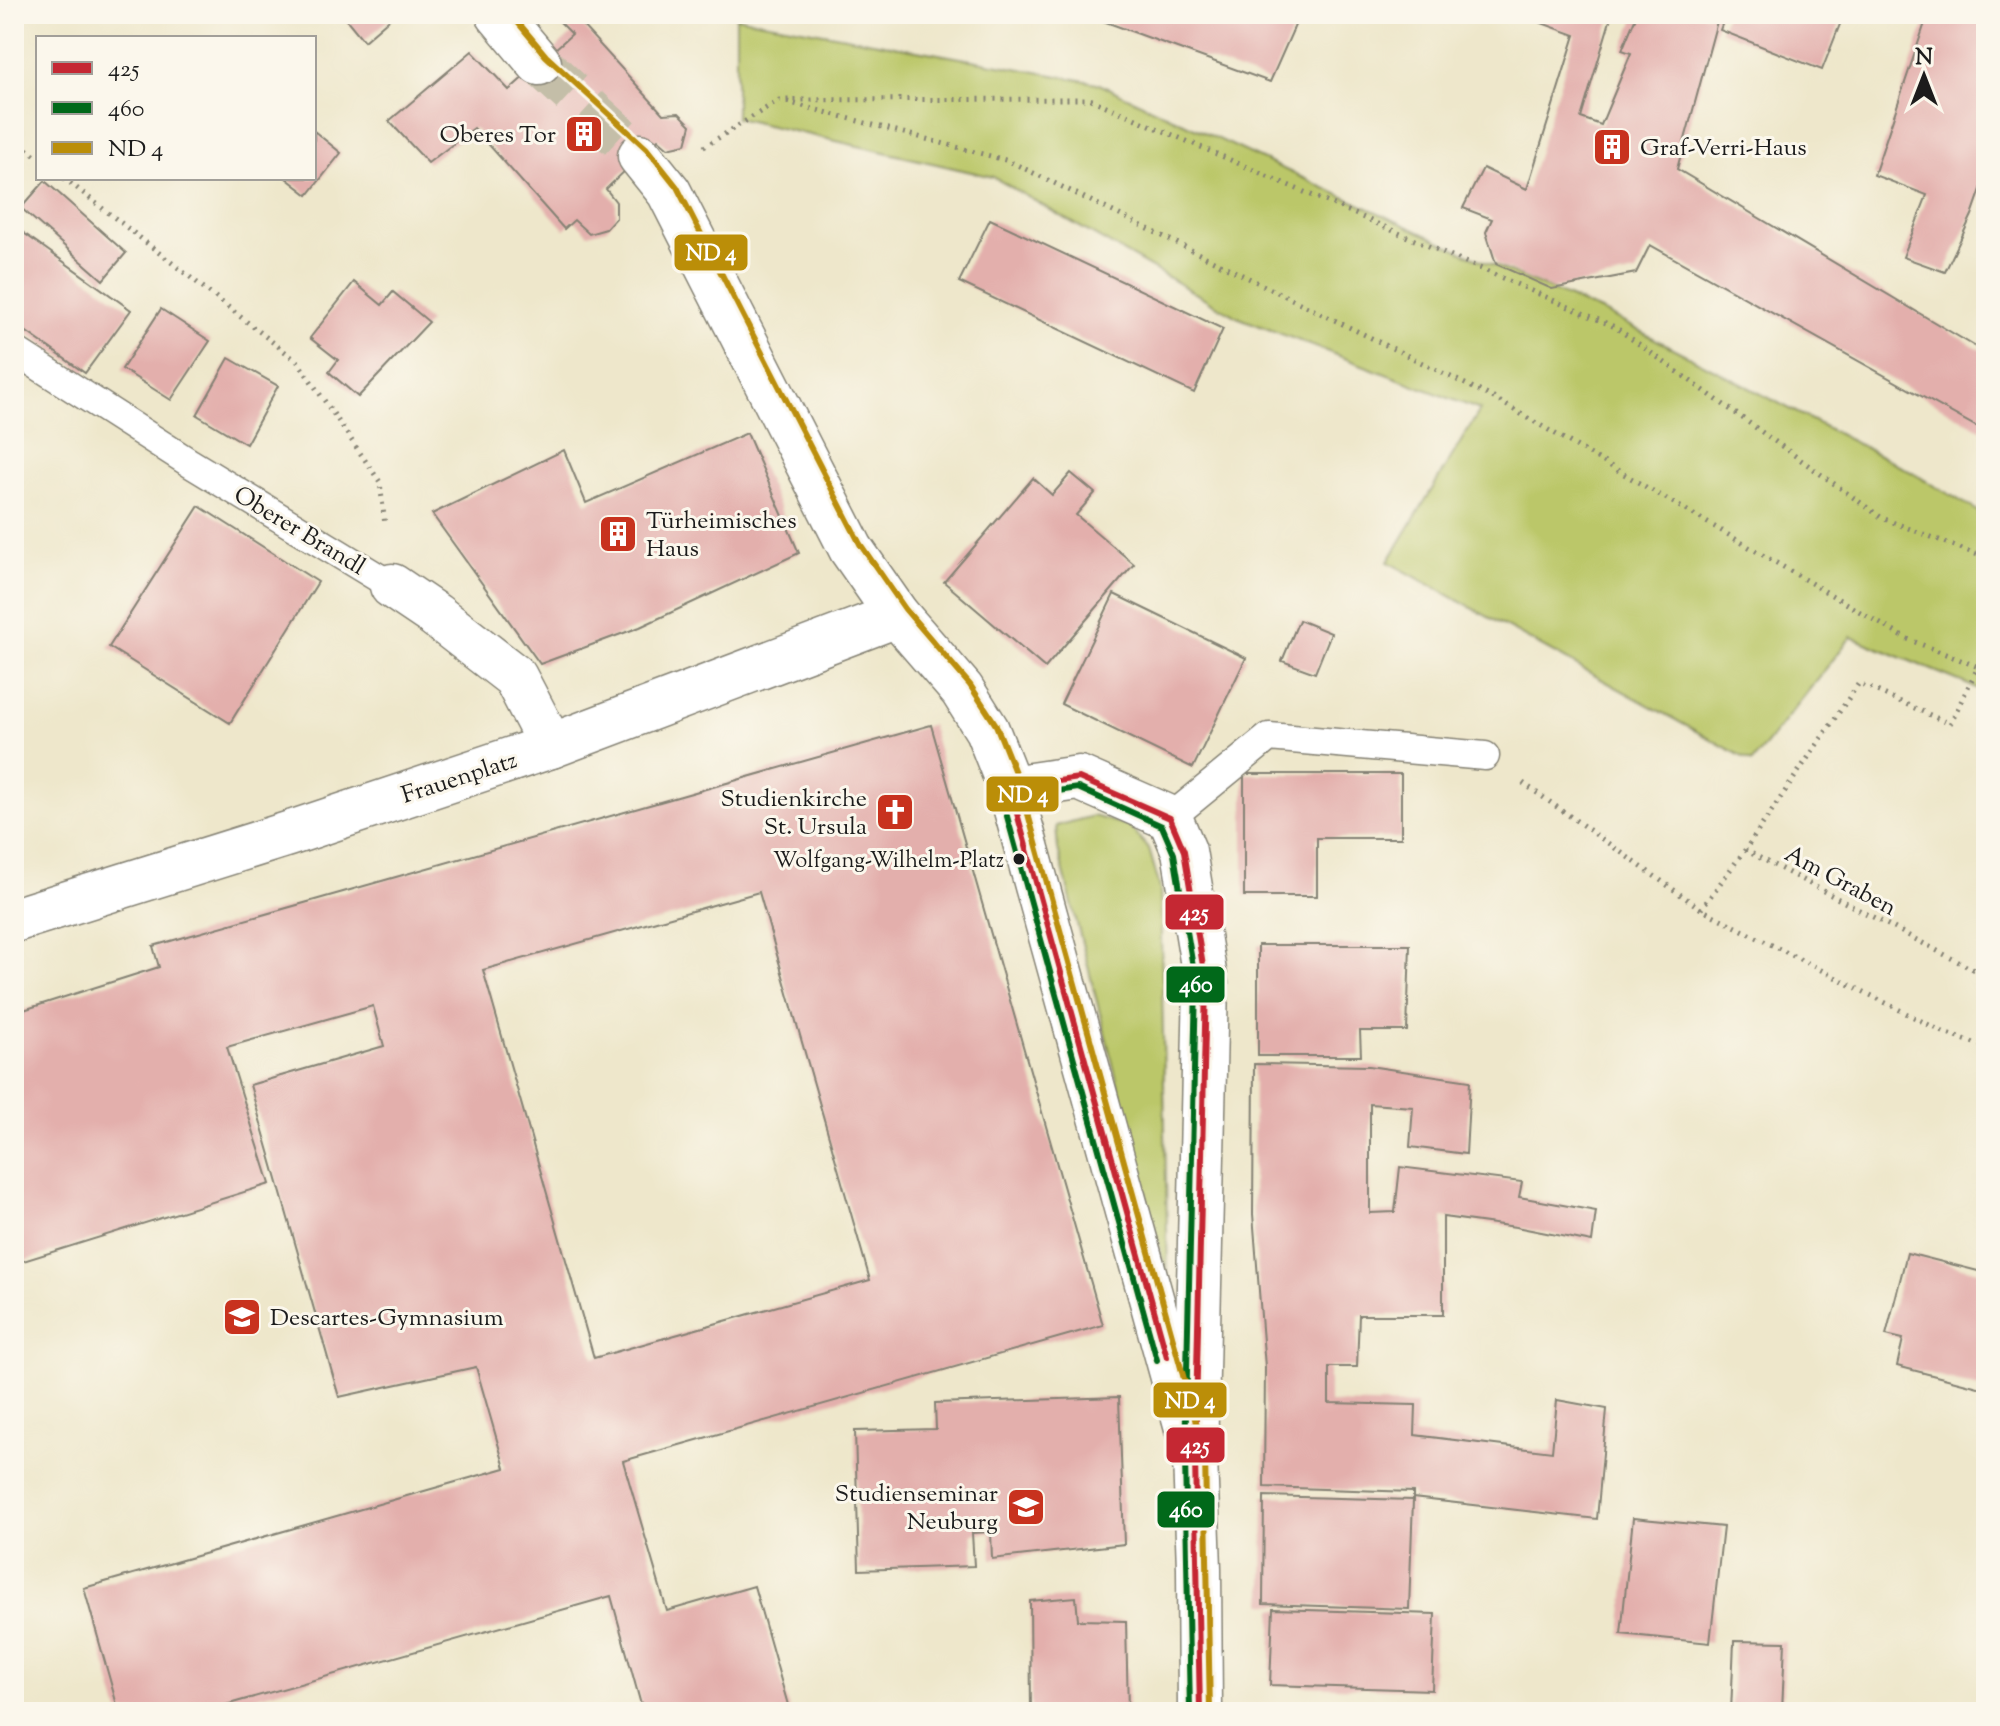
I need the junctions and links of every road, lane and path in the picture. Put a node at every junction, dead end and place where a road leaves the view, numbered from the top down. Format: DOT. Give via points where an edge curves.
graph roads {
  1 [pos="498,14"];
  2 [pos="539,63"];
  3 [pos="779,100"];
  4 [pos="14,139"];
  5 [pos="36,156"];
  6 [pos="640,156"];
  7 [pos="67,180"];
  8 [pos="669,192"];
  9 [pos="14,350"];
  10 [pos="1986,558"];
  11 [pos="392,586"];
  12 [pos="897,615"];
  13 [pos="1978,667"];
  14 [pos="1986,670"];
  15 [pos="551,746"];
  16 [pos="1485,756"];
  17 [pos="1010,788"];
  18 [pos="1170,818"];
  19 [pos="1745,850"];
  20 [pos="1701,909"];
  21 [pos="14,920"];
  22 [pos="1986,974"];
  23 [pos="1986,1047"];
  24 [pos="1195,1457"];
  25 [pos="1200,1712"];
  1 -- 2 [label="street"];
  3 -- 8 [label="path" via="706,143"];
  3 -- 10 [label="path" via="1090,99 1615,327 1882,518"];
  3 -- 13 [label="path" via="1009,161 1492,397 1905,638"];
  4 -- 5 [label="path"];
  6 -- 8 [label="street"];
  7 -- 11 [label="path" via="298,362 380,482"];
  8 -- 12 [label="street" via="851,549"];
  9 -- 11 [label="lane, Oberer Brandl"];
  11 -- 15 [label="street, Oberer Brandl" via="515,677"];
  12 -- 15 [label="street, Frauenplatz"];
  12 -- 17 [label="street" via="962,690 987,730"];
  13 -- 14 [label="path"];
  13 -- 19 [label="path" via="1950,724 1859,683"];
  15 -- 21 [label="street, Frauenplatz"];
  16 -- 18 [label="lane" via="1269,737"];
  16 -- 20 [label="path"];
  17 -- 18 [label="street" via="1079,778"];
  17 -- 24 [label="street"];
  18 -- 24 [label="street" via="1184,851 1206,984"];
  19 -- 20 [label="path"];
  19 -- 22 [label="path, Am Graben"];
  20 -- 23 [label="path" via="1947,1034"];
  24 -- 25 [label="street"];
}
